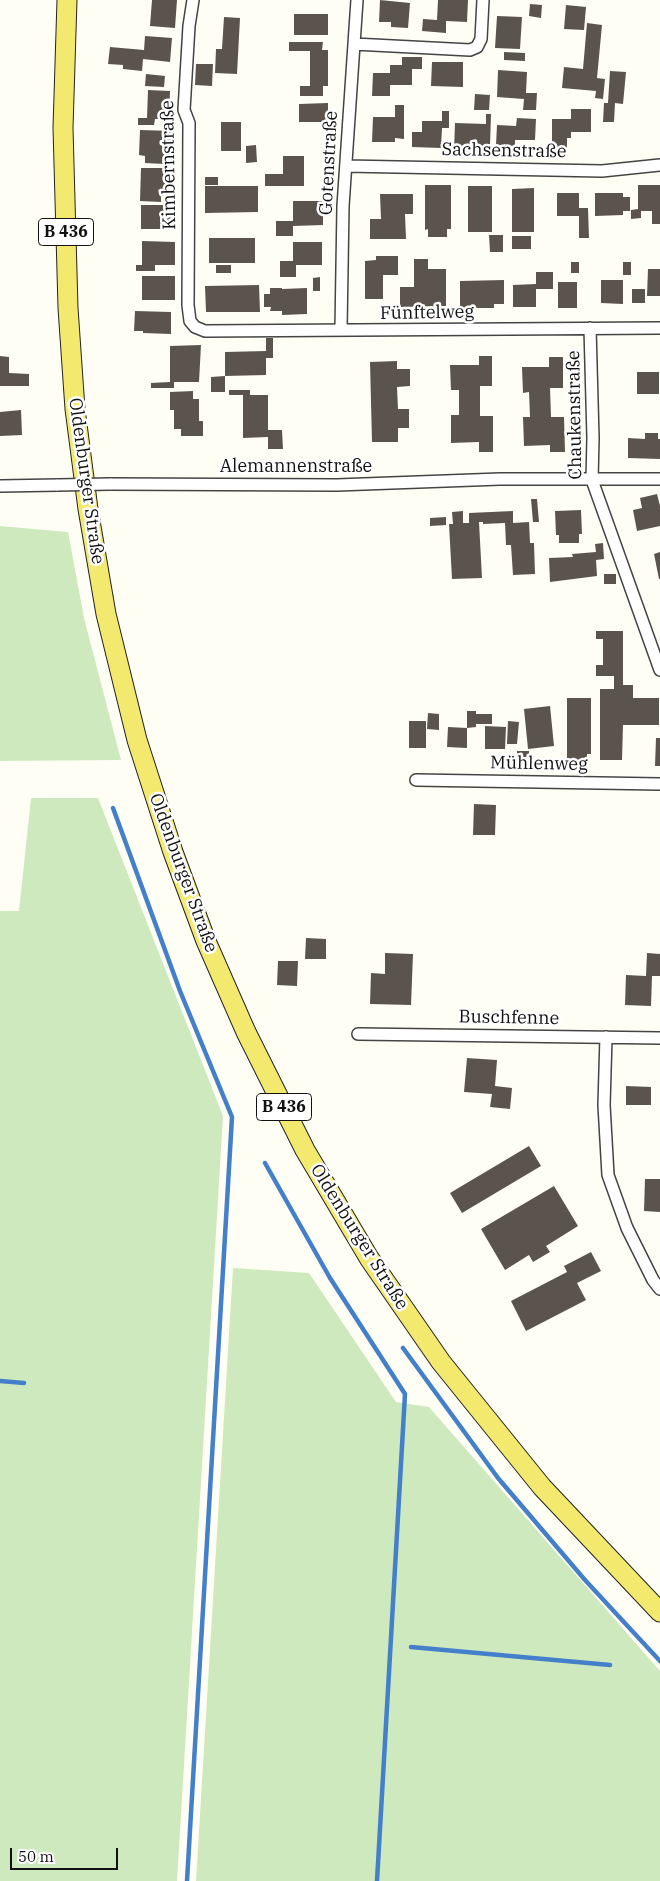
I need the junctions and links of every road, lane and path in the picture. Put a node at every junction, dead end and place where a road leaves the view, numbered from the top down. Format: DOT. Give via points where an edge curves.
graph roads {
  1 [pos="67,0"];
  2 [pos="193,0"];
  3 [pos="356,0"];
  4 [pos="483,0"];
  5 [pos="354,44"];
  6 [pos="660,165"];
  7 [pos="346,166"];
  8 [pos="195,327"];
  9 [pos="590,328"];
  10 [pos="660,328"];
  11 [pos="341,329"];
  12 [pos="660,479"];
  13 [pos="592,480"];
  14 [pos="0,486"];
  15 [pos="660,670"];
  16 [pos="416,780"];
  17 [pos="660,784"];
  18 [pos="358,1034"];
  19 [pos="606,1036"];
  20 [pos="660,1038"];
  21 [pos="660,1289"];
  22 [pos="660,1612"];
  1 -- 22 [label="main road, Oldenburger Straße / B 436" via="63,128 68,308 77,427 106,614 137,740 173,852 206,941 246,1032 305,1150 369,1258 441,1362 542,1487"];
  2 -- 8 [label="street, Kimbernstraße" via="184,110 189,123 188,305 190,321"];
  3 -- 5 [label="street, Gotenstraße"];
  4 -- 5 [label="street" via="481,39 478,47 470,50"];
  5 -- 7 [label="street, Gotenstraße"];
  6 -- 7 [label="street, Sachsenstraße" via="602,171"];
  7 -- 11 [label="street, Gotenstraße"];
  8 -- 11 [label="street, Fünftelweg" via="205,331"];
  9 -- 10 [label="street, Fünftelweg"];
  9 -- 11 [label="street, Fünftelweg"];
  9 -- 13 [label="street, Chaukenstraße"];
  12 -- 13 [label="street, Alemannenstraße"];
  13 -- 14 [label="street, Alemannenstraße, bridge"];
  13 -- 15 [label="street, Chaukenstraße"];
  16 -- 17 [label="street, Mühlenweg"];
  18 -- 19 [label="street, Buschfenne"];
  19 -- 20 [label="street, Buschfenne"];
  19 -- 21 [label="street" via="604,1104 608,1175 627,1228"];
}
